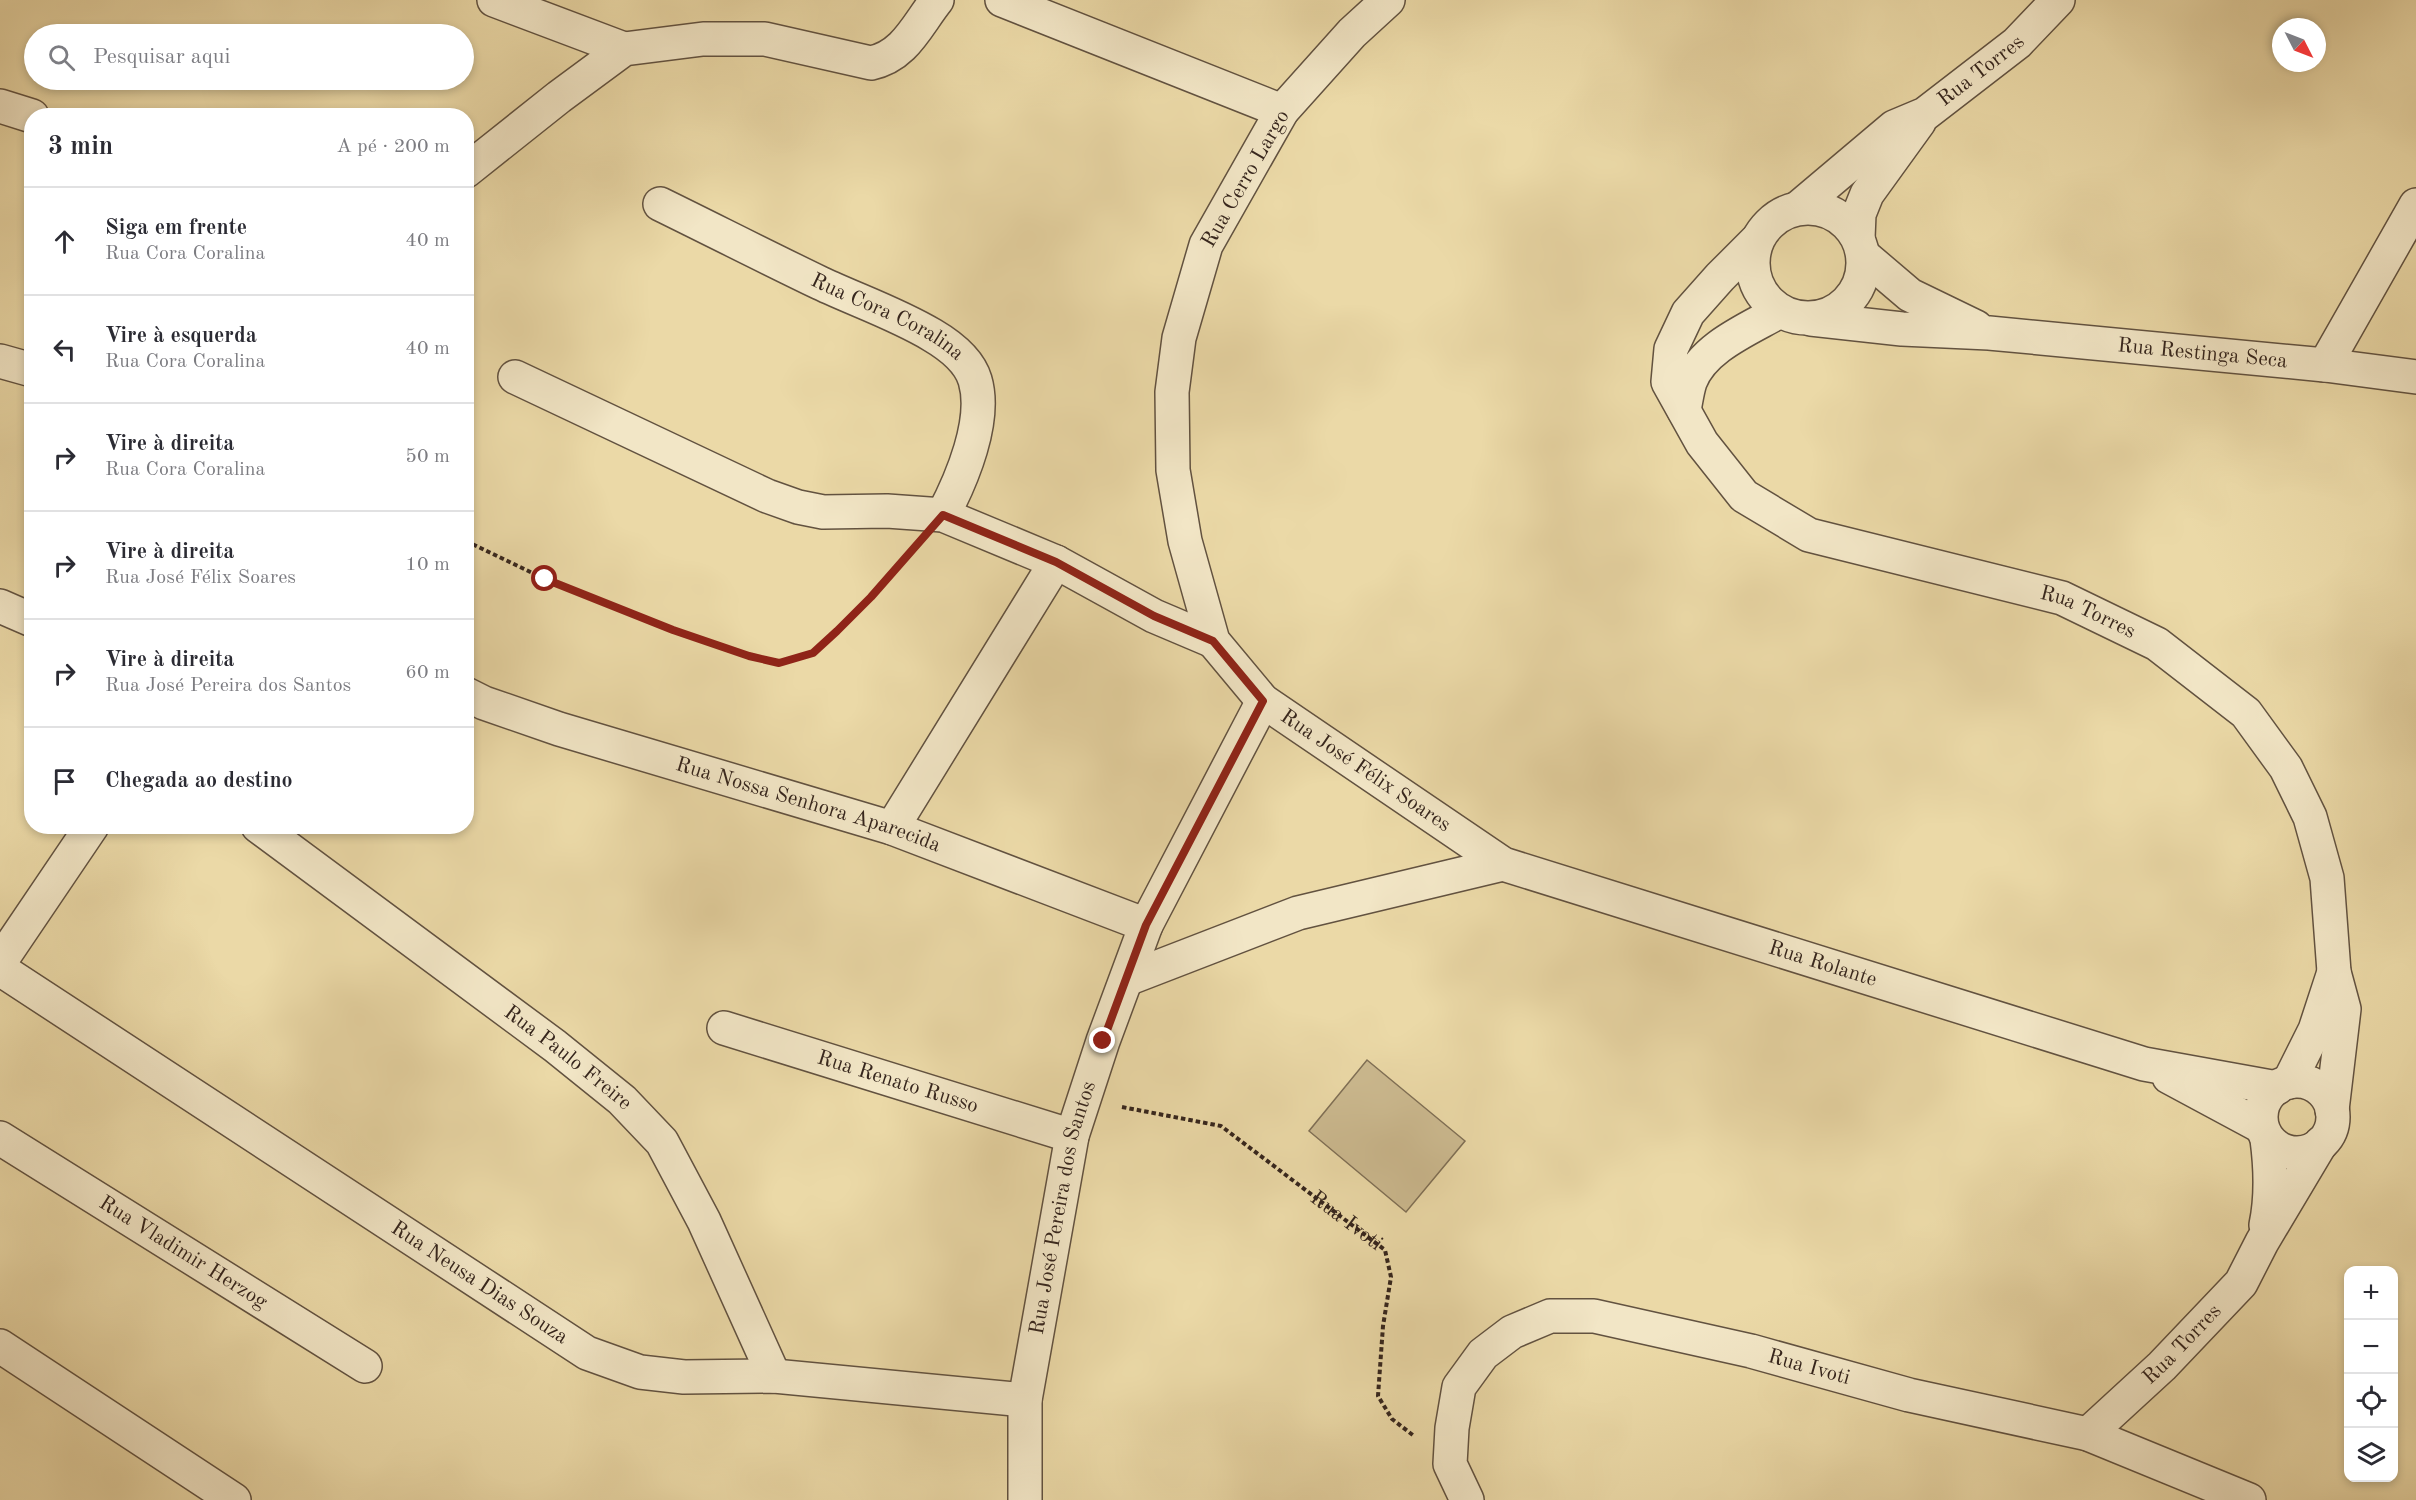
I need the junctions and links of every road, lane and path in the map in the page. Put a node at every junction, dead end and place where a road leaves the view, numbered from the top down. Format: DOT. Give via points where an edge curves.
graph roads {
  1 [pos="494,0"];
  2 [pos="937,0"];
  3 [pos="1002,0"];
  4 [pos="1388,0"];
  5 [pos="2058,0"];
  6 [pos="624,49"];
  7 [pos="0,106"];
  8 [pos="1282,111"];
  9 [pos="24,114"];
  10 [pos="1925,114"];
  11 [pos="474,165"];
  12 [pos="660,204"];
  13 [pos="2416,205"];
  14 [pos="1798,208"];
  15 [pos="1756,241"];
  16 [pos="1860,246"];
  17 [pos="1780,311"];
  18 [pos="1811,319"];
  19 [pos="1989,333"];
  20 [pos="0,361"];
  21 [pos="2325,364"];
  22 [pos="24,368"];
  23 [pos="514,377"];
  24 [pos="2416,377"];
  25 [pos="1684,410"];
  26 [pos="943,515"];
  27 [pos="474,545"];
  28 [pos="1056,562"];
  29 [pos="0,606"];
  30 [pos="24,616"];
  31 [pos="1213,641"];
  32 [pos="474,698"];
  33 [pos="1263,701"];
  34 [pos="892,828"];
  35 [pos="87,834"];
  36 [pos="269,834"];
  37 [pos="1503,864"];
  38 [pos="1146,925"];
  39 [pos="0,962"];
  40 [pos="0,969"];
  41 [pos="2334,972"];
  42 [pos="1127,979"];
  43 [pos="724,1028"];
  44 [pos="2144,1064"];
  45 [pos="2283,1085"];
  46 [pos="1083,1099"];
  47 [pos="2332,1110"];
  48 [pos="2265,1133"];
  49 [pos="1072,1136"];
  50 [pos="0,1138"];
  51 [pos="2321,1143"];
  52 [pos="2262,1242"];
  53 [pos="0,1346"];
  54 [pos="365,1366"];
  55 [pos="774,1376"];
  56 [pos="1025,1400"];
  57 [pos="2088,1434"];
  58 [pos="1450,1464"];
  59 [pos="234,1500"];
  60 [pos="1025,1500"];
  61 [pos="1467,1500"];
  62 [pos="2249,1500"];
  1 -- 6 [label="street"];
  2 -- 6 [label="street" via="894,54 871,63 765,39 703,39"];
  3 -- 8 [label="street"];
  4 -- 8 [label="street, Rua Cerro Largo" via="1352,33"];
  5 -- 10 [label="street, Rua Torres" via="2017,43"];
  6 -- 11 [label="street"];
  7 -- 9 [label="street"];
  8 -- 31 [label="street, Rua Cerro Largo" via="1206,245 1179,338 1172,392 1173,470 1183,531"];
  10 -- 14 [label="street, Rua Torres" via="1894,127"];
  10 -- 16 [label="street, Rua Torres" via="1867,194 1859,214"];
  12 -- 26 [label="street, Rua Cora Coralina" via="932,335 966,362 979,403 968,459"];
  13 -- 21 [label="street"];
  14 -- 15 [label="street" via="1781,213"];
  14 -- 16 [label="street" via="1816,207 1833,213 1847,223"];
  15 -- 17 [label="street" via="1752,259 1754,278 1762,295"];
  15 -- 25 [label="street, Rua Torres" via="1688,313 1671,349 1668,382"];
  16 -- 18 [label="street" via="1863,273 1857,290 1845,304"];
  16 -- 19 [label="street, Rua Restinga Seca" via="1910,295"];
  17 -- 18 [label="street"];
  17 -- 25 [label="street" via="1724,344 1701,363 1690,382"];
  18 -- 19 [label="street, Rua Restinga Seca"];
  19 -- 21 [label="street, Rua Restinga Seca"];
  20 -- 22 [label="street"];
  21 -- 24 [label="street, Rua Restinga Seca"];
  23 -- 26 [label="street" via="798,507 823,512"];
  25 -- 41 [label="street, Rua Torres" via="1702,443 1744,496 1809,535 2062,598 2157,644 2246,713 2286,768 2310,817 2326,878"];
  26 -- 27 [label="path" via="829,639 813,653 779,663 673,630 545,579"];
  26 -- 28 [label="street"];
  28 -- 31 [label="street" via="1154,616"];
  28 -- 34 [label="street"];
  29 -- 30 [label="street"];
  31 -- 33 [label="street, Rua José Félix Soares"];
  32 -- 34 [label="street, Rua Nossa Senhora Aparecida" via="559,729"];
  33 -- 37 [label="street, Rua José Félix Soares"];
  33 -- 38 [label="street, Rua José Pereira dos Santos"];
  34 -- 38 [label="street, Rua Nossa Senhora Aparecida"];
  35 -- 39 [label="street"];
  36 -- 55 [label="street, Rua Paulo Freire" via="555,1046 622,1100 662,1142 704,1221"];
  37 -- 42 [label="street" via="1298,913"];
  37 -- 44 [label="street, Rua Rolante"];
  38 -- 42 [label="street, Rua José Pereira dos Santos"];
  40 -- 55 [label="street, Rua Neusa Dias Souza" via="587,1353 640,1372 684,1377"];
  41 -- 45 [label="street, Rua Torres" via="2315,1030"];
  41 -- 47 [label="street, Rua Torres" via="2344,1009"];
  42 -- 46 [label="street, Rua José Pereira dos Santos"];
  43 -- 49 [label="street, Rua Renato Russo"];
  44 -- 45 [label="street, Rua Rolante"];
  44 -- 48 [label="street, Rua Rolante"];
  45 -- 47 [label="street" via="2300,1081 2321,1090"];
  45 -- 48 [label="street" via="2269,1094 2263,1104 2260,1115"];
  46 -- 49 [label="street, Rua José Pereira dos Santos"];
  46 -- 58 [label="path, Rua Ivoti" via="1221,1126 1385,1250 1391,1277 1378,1396 1392,1419"];
  47 -- 51 [label="street" via="2333,1122"];
  48 -- 51 [label="street" via="2276,1147 2288,1152 2312,1150"];
  48 -- 52 [label="street, Rua Torres" via="2271,1184"];
  49 -- 56 [label="street, Rua José Pereira dos Santos"];
  50 -- 54 [label="street, Rua Vladimir Herzog"];
  51 -- 52 [label="street, Rua Torres"];
  52 -- 57 [label="street, Rua Torres" via="2241,1283 2162,1366"];
  53 -- 59 [label="street"];
  55 -- 56 [label="street, Rua Neusa Dias Souza"];
  56 -- 60 [label="street, Rua José Pereira dos Santos"];
  57 -- 58 [label="street, Rua Ivoti" via="1909,1395 1751,1351 1605,1318 1550,1316 1512,1332 1483,1354 1459,1387"];
  57 -- 62 [label="street, Rua Ivoti"];
  58 -- 61 [label="street, Rua Ivoti"];
}
